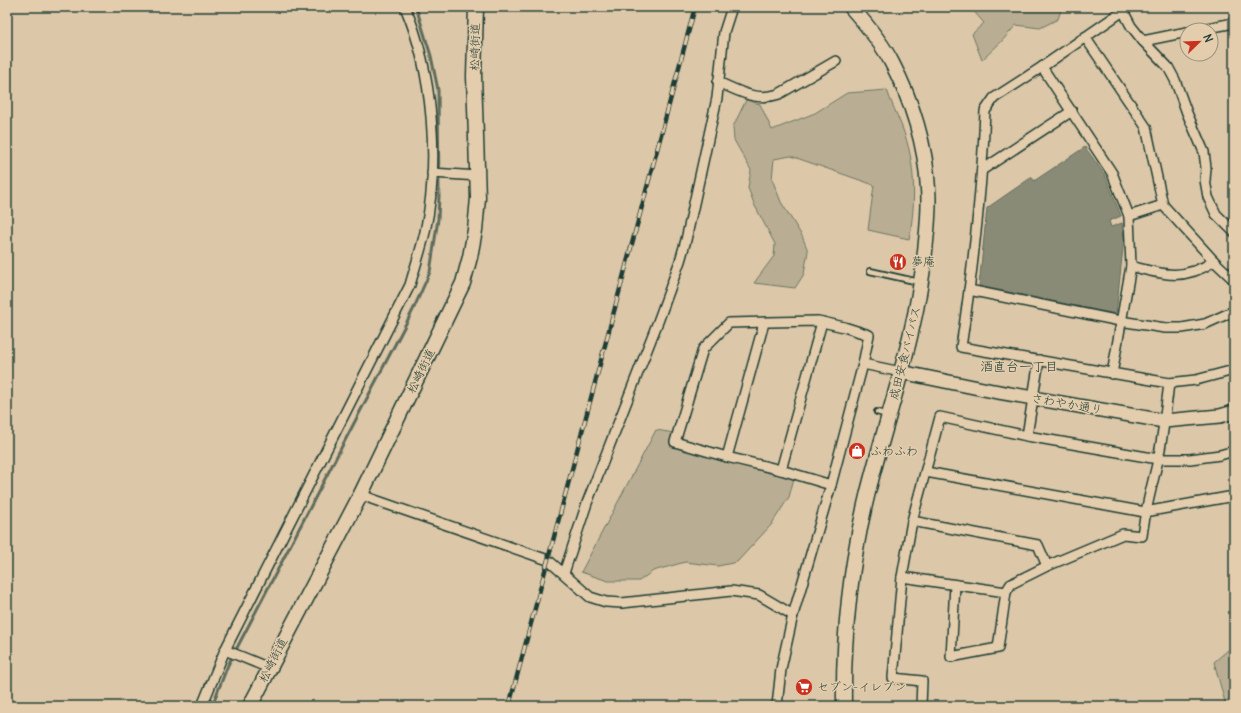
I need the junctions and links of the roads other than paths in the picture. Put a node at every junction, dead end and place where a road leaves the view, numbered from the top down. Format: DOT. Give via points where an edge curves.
graph roads {
  1 [pos="405,7"];
  2 [pos="476,7"];
  3 [pos="732,7"];
  4 [pos="1122,9"];
  5 [pos="854,10"];
  6 [pos="1234,23"];
  7 [pos="1219,26"];
  8 [pos="1179,34"];
  9 [pos="1085,38"];
  10 [pos="1144,41"];
  11 [pos="836,62"];
  12 [pos="1042,67"];
  13 [pos="718,82"];
  14 [pos="1072,112"];
  15 [pos="982,170"];
  16 [pos="434,173"];
  17 [pos="478,176"];
  18 [pos="1163,205"];
  19 [pos="1129,216"];
  20 [pos="1234,232"];
  21 [pos="1214,261"];
  22 [pos="1131,266"];
  23 [pos="870,271"];
  24 [pos="1234,280"];
  25 [pos="922,282"];
  26 [pos="969,290"];
  27 [pos="1234,311"];
  28 [pos="1120,321"];
  29 [pos="822,322"];
  30 [pos="764,323"];
  31 [pos="1039,360"];
  32 [pos="863,364"];
  33 [pos="1234,370"];
  34 [pos="901,372"];
  35 [pos="1112,374"];
  36 [pos="1169,383"];
  37 [pos="1033,398"];
  38 [pos="1234,412"];
  39 [pos="1164,421"];
  40 [pos="1027,436"];
  41 [pos="1234,451"];
  42 [pos="727,457"];
  43 [pos="1158,459"];
  44 [pos="781,470"];
  45 [pos="926,472"];
  46 [pos="831,485"];
  47 [pos="360,494"];
  48 [pos="1234,496"];
  49 [pos="1145,512"];
  50 [pos="912,521"];
  51 [pos="1047,566"];
  52 [pos="564,573"];
  53 [pos="902,577"];
  54 [pos="955,585"];
  55 [pos="1006,592"];
  56 [pos="793,615"];
  57 [pos="227,650"];
  58 [pos="269,668"];
  59 [pos="202,706"];
  60 [pos="250,706"];
  61 [pos="776,706"];
  62 [pos="844,706"];
  63 [pos="921,706"];
  1 -- 16 [label="street" via="425,68"];
  2 -- 17 [label="main road, 松崎街道" via="474,76"];
  3 -- 13 [label="street" via="724,32"];
  4 -- 9 [label="street"];
  4 -- 10 [label="street" via="1131,26"];
  5 -- 25 [label="main road, 成田安食バイパス" via="892,62 919,132 929,189"];
  6 -- 7 [label="street"];
  8 -- 10 [label="street"];
  9 -- 12 [label="street"];
  9 -- 18 [label="street" via="1146,127"];
  10 -- 20 [label="street" via="1168,66 1175,80 1204,152 1208,197 1216,214"];
  11 -- 13 [label="street" via="769,97 754,97"];
  12 -- 14 [label="street"];
  12 -- 15 [label="street" via="994,98 986,107"];
  13 -- 52 [label="street" via="717,98 680,261 587,503"];
  14 -- 15 [label="street"];
  14 -- 19 [label="street" via="1112,173"];
  15 -- 26 [label="street"];
  16 -- 17 [label="street"];
  16 -- 57 [label="street" via="425,232 410,285"];
  17 -- 47 [label="main road, 松崎街道" via="475,230 462,283"];
  18 -- 19 [label="street"];
  18 -- 21 [label="street"];
  19 -- 22 [label="street"];
  21 -- 22 [label="street" via="1196,271 1173,276"];
  21 -- 24 [label="street"];
  22 -- 28 [label="street"];
  23 -- 25 [label="lane"];
  25 -- 34 [label="main road, 成田安食バイパス"];
  26 -- 28 [label="street"];
  26 -- 31 [label="street" via="961,346"];
  27 -- 28 [label="street" via="1205,324 1182,328"];
  28 -- 35 [label="street"];
  29 -- 30 [label="street"];
  29 -- 32 [label="street" via="870,335"];
  29 -- 44 [label="street"];
  30 -- 42 [label="street"];
  30 -- 42 [label="street" via="729,323 703,349 675,442"];
  31 -- 35 [label="street"];
  31 -- 37 [label="street"];
  32 -- 34 [label="street"];
  32 -- 46 [label="street"];
  33 -- 36 [label="street" via="1196,380"];
  34 -- 37 [label="street, さわやか通り"];
  34 -- 62 [label="main road, 成田安食バイパス" via="883,414 850,582"];
  35 -- 36 [label="street"];
  36 -- 39 [label="street"];
  37 -- 39 [label="street, さわやか通り"];
  37 -- 40 [label="street"];
  38 -- 39 [label="street, さわやか通り" via="1220,416"];
  39 -- 43 [label="street"];
  40 -- 43 [label="street"];
  40 -- 45 [label="street" via="940,417"];
  41 -- 43 [label="street" via="1190,459"];
  42 -- 44 [label="street"];
  43 -- 49 [label="street"];
  44 -- 46 [label="street"];
  45 -- 49 [label="street"];
  45 -- 50 [label="street"];
  46 -- 56 [label="street"];
  47 -- 52 [label="street" via="548,560"];
  47 -- 58 [label="main road, 松崎街道"];
  48 -- 49 [label="street"];
  49 -- 51 [label="street" via="1142,536 1123,534"];
  50 -- 51 [label="street" via="1038,545"];
  50 -- 53 [label="street"];
  51 -- 55 [label="street" via="1011,584"];
  52 -- 56 [label="street" via="590,597 606,602 622,603 731,591 759,595"];
  53 -- 54 [label="street"];
  53 -- 63 [label="street" via="893,678 922,681"];
  54 -- 55 [label="street"];
  54 -- 55 [label="street" via="951,657 998,648"];
  56 -- 61 [label="street"];
  57 -- 58 [label="street"];
  57 -- 59 [label="street"];
  58 -- 60 [label="main road, 松崎街道"];
}
